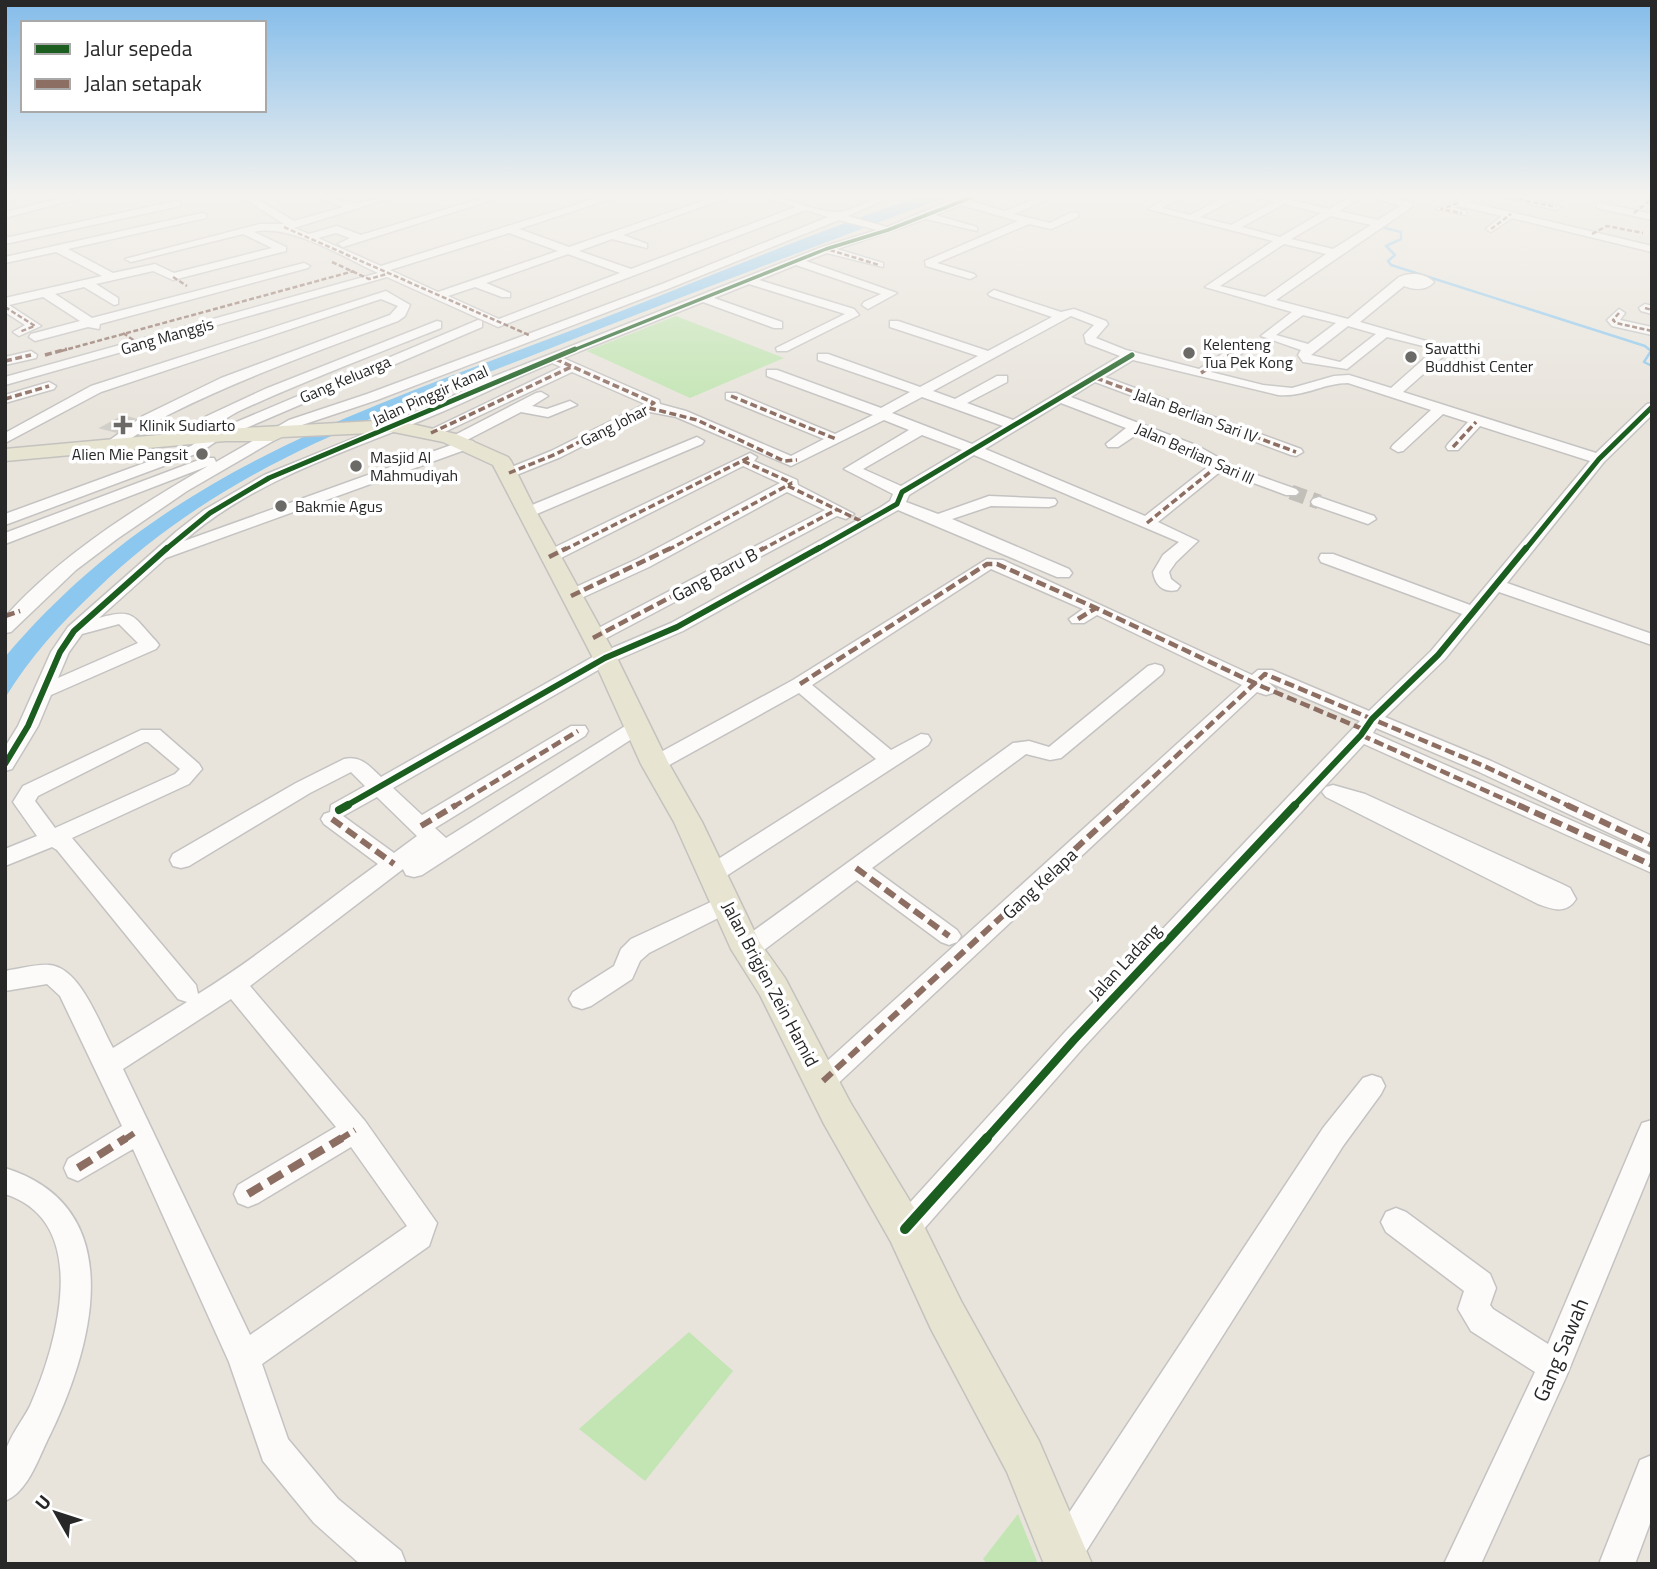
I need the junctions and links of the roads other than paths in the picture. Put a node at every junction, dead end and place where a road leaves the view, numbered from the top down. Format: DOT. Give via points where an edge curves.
graph roads {
  1 [pos="106,269"];
  2 [pos="122,269"];
  3 [pos="161,269"];
  4 [pos="203,269"];
  5 [pos="292,269"];
  6 [pos="350,269"];
  7 [pos="377,269"];
  8 [pos="391,269"];
  9 [pos="516,269"];
  10 [pos="618,269"];
  11 [pos="644,269"];
  12 [pos="683,269"];
  13 [pos="709,269"];
  14 [pos="776,269"];
  15 [pos="820,269"];
  16 [pos="950,269"];
  17 [pos="1236,269"];
  18 [pos="1312,269"];
  19 [pos="110,270"];
  20 [pos="354,271"];
  21 [pos="383,272"];
  22 [pos="631,274"];
  23 [pos="697,274"];
  24 [pos="970,275"];
  25 [pos="173,277"];
  26 [pos="369,279"];
  27 [pos="749,280"];
  28 [pos="84,282"];
  29 [pos="476,283"];
  30 [pos="1408,283"];
  31 [pos="187,286"];
  32 [pos="44,292"];
  33 [pos="994,294"];
  34 [pos="506,295"];
  35 [pos="703,298"];
  36 [pos="435,300"];
  37 [pos="114,301"];
  38 [pos="1266,302"];
  39 [pos="5,304"];
  40 [pos="868,305"];
  41 [pos="747,313"];
  42 [pos="1298,313"];
  43 [pos="1619,313"];
  44 [pos="19,315"];
  45 [pos="1061,316"];
  46 [pos="5,318"];
  47 [pos="734,319"];
  48 [pos="498,323"];
  49 [pos="1353,323"];
  50 [pos="478,324"];
  51 [pos="894,324"];
  52 [pos="93,325"];
  53 [pos="437,325"];
  54 [pos="778,326"];
  55 [pos="1652,331"];
  56 [pos="19,332"];
  57 [pos="123,333"];
  58 [pos="531,336"];
  59 [pos="1381,336"];
  60 [pos="34,337"];
  61 [pos="517,341"];
  62 [pos="139,344"];
  63 [pos="782,348"];
  64 [pos="1241,348"];
  65 [pos="1310,349"];
  66 [pos="30,355"];
  67 [pos="45,355"];
  68 [pos="1132,355"];
  69 [pos="823,356"];
  70 [pos="991,356"];
  71 [pos="552,358"];
  72 [pos="5,361"];
  73 [pos="571,367"];
  74 [pos="772,373"];
  75 [pos="1201,373"];
  76 [pos="1096,378"];
  77 [pos="1002,379"];
  78 [pos="5,381"];
  79 [pos="49,386"];
  80 [pos="922,393"];
  81 [pos="1392,394"];
  82 [pos="541,396"];
  83 [pos="731,396"];
  84 [pos="5,398"];
  85 [pos="1060,398"];
  86 [pos="956,404"];
  87 [pos="570,405"];
  88 [pos="1652,407"];
  89 [pos="521,408"];
  90 [pos="649,408"];
  91 [pos="1439,410"];
  92 [pos="882,414"];
  93 [pos="1476,422"];
  94 [pos="1015,425"];
  95 [pos="1138,428"];
  96 [pos="921,429"];
  97 [pos="407,433"];
  98 [pos="273,435"];
  99 [pos="213,437"];
  100 [pos="5,439"];
  101 [pos="181,439"];
  102 [pos="836,439"];
  103 [pos="697,441"];
  104 [pos="1113,444"];
  105 [pos="110,445"];
  106 [pos="1453,447"];
  107 [pos="1398,448"];
  108 [pos="972,449"];
  109 [pos="1296,452"];
  110 [pos="5,455"];
  111 [pos="1599,459"];
  112 [pos="791,462"];
  113 [pos="1220,464"];
  114 [pos="509,473"];
  115 [pos="771,474"];
  116 [pos="788,486"];
  117 [pos="1291,492"];
  118 [pos="900,498"];
  119 [pos="1049,502"];
  120 [pos="1319,502"];
  121 [pos="836,510"];
  122 [pos="526,513"];
  123 [pos="938,519"];
  124 [pos="1368,519"];
  125 [pos="5,520"];
  126 [pos="864,523"];
  127 [pos="1147,523"];
  128 [pos="5,539"];
  129 [pos="755,553"];
  130 [pos="155,557"];
  131 [pos="549,557"];
  132 [pos="1327,558"];
  133 [pos="783,568"];
  134 [pos="1063,573"];
  135 [pos="1494,584"];
  136 [pos="1171,586"];
  137 [pos="571,596"];
  138 [pos="1096,608"];
  139 [pos="1473,612"];
  140 [pos="13,614"];
  141 [pos="1078,620"];
  142 [pos="5,628"];
  143 [pos="74,631"];
  144 [pos="1652,640"];
  145 [pos="599,648"];
  146 [pos="1155,670"];
  147 [pos="800,684"];
  148 [pos="1255,684"];
  149 [pos="44,691"];
  150 [pos="638,727"];
  151 [pos="1366,728"];
  152 [pos="578,731"];
  153 [pos="921,740"];
  154 [pos="12,741"];
  155 [pos="889,759"];
  156 [pos="5,764"];
  157 [pos="655,764"];
  158 [pos="378,787"];
  159 [pos="1324,788"];
  160 [pos="431,838"];
  161 [pos="46,842"];
  162 [pos="1652,845"];
  163 [pos="5,858"];
  164 [pos="181,860"];
  165 [pos="5,865"];
  166 [pos="1652,865"];
  167 [pos="404,867"];
  168 [pos="856,868"];
  169 [pos="712,874"];
  170 [pos="1519,879"];
  171 [pos="726,904"];
  172 [pos="949,936"];
  173 [pos="747,949"];
  174 [pos="5,981"];
  175 [pos="233,985"];
  176 [pos="187,992"];
  177 [pos="582,999"];
  178 [pos="108,1065"];
  179 [pos="823,1081"];
  180 [pos="1372,1086"];
  181 [pos="139,1130"];
  182 [pos="355,1130"];
  183 [pos="1652,1132"];
  184 [pos="78,1168"];
  185 [pos="5,1181"];
  186 [pos="248,1194"];
  187 [pos="1396,1222"];
  188 [pos="905,1229"];
  189 [pos="244,1358"];
  190 [pos="1555,1366"];
  191 [pos="1652,1472"];
  192 [pos="5,1484"];
  193 [pos="1066,1558"];
  194 [pos="388,1564"];
  195 [pos="1462,1564"];
  196 [pos="1617,1564"];
  1 -- 19 [label="street"];
  2 -- 19 [label="street"];
  3 -- 25 [label="street"];
  4 -- 25 [label="street"];
  5 -- 52 [label="street"];
  6 -- 20 [label="street"];
  7 -- 21 [label="street"];
  8 -- 21 [label="street, Gang Manggis"];
  9 -- 29 [label="street"];
  10 -- 22 [label="street"];
  11 -- 22 [label="street"];
  12 -- 23 [label="street"];
  13 -- 23 [label="street, Jalan Pinggir Kanal"];
  14 -- 27 [label="street, Jalan Pinggir Kanal"];
  15 -- 40 [label="street" via="891,293"];
  16 -- 24 [label="street"];
  17 -- 38 [label="street" via="1211,285"];
  18 -- 38 [label="street"];
  19 -- 28 [label="street"];
  20 -- 26 [label="street"];
  20 -- 57 [label="street"];
  21 -- 26 [label="street, Gang Manggis"];
  21 -- 36 [label="street"];
  22 -- 48 [label="street"];
  23 -- 58 [label="street, Jalan Pinggir Kanal"];
  25 -- 31 [label="street"];
  26 -- 62 [label="street, Gang Manggis"];
  27 -- 35 [label="street, Jalan Pinggir Kanal"];
  27 -- 63 [label="street" via="853,315"];
  28 -- 32 [label="street"];
  28 -- 37 [label="street"];
  29 -- 34 [label="street"];
  29 -- 36 [label="street"];
  30 -- 49 [label="street"];
  32 -- 39 [label="street"];
  32 -- 52 [label="street"];
  33 -- 45 [label="street"];
  35 -- 41 [label="street"];
  35 -- 71 [label="street, Jalan Pinggir Kanal"];
  36 -- 48 [label="street"];
  36 -- 50 [label="street"];
  38 -- 49 [label="street"];
  39 -- 44 [label="street"];
  41 -- 47 [label="street"];
  41 -- 54 [label="street"];
  42 -- 65 [label="street" via="1266,335"];
  43 -- 55 [label="street" via="1616,323"];
  44 -- 46 [label="street"];
  44 -- 56 [label="street" via="35,326"];
  45 -- 68 [label="street" via="1070,312 1099,321 1102,326 1090,340"];
  45 -- 70 [label="street"];
  48 -- 58 [label="street"];
  49 -- 65 [label="street"];
  49 -- 81 [label="street" via="1441,347"];
  50 -- 61 [label="street"];
  50 -- 99 [label="street, Gang Keluarga"];
  51 -- 70 [label="street"];
  52 -- 60 [label="street"];
  53 -- 101 [label="street" via="270,392"];
  57 -- 62 [label="street"];
  57 -- 67 [label="street"];
  58 -- 61 [label="street, Jalan Pinggir Kanal"];
  59 -- 65 [label="street" via="1342,366 1306,358"];
  61 -- 98 [label="street, Jalan Pinggir Kanal" via="298,421"];
  62 -- 78 [label="street, Gang Manggis"];
  64 -- 75 [label="street"];
  66 -- 72 [label="street"];
  68 -- 75 [label="street"];
  68 -- 76 [label="street"];
  69 -- 80 [label="street"];
  70 -- 80 [label="street"];
  71 -- 73 [label="street, Gang Johar"];
  71 -- 97 [label="street, Jalan Pinggir Kanal"];
  73 -- 90 [label="street, Gang Johar" via="654,403"];
  73 -- 97 [label="street"];
  74 -- 92 [label="street"];
  75 -- 81 [label="street" via="1289,392 1349,379"];
  76 -- 85 [label="street"];
  76 -- 109 [label="street, Jalan Berlian Sari IV"];
  77 -- 86 [label="street"];
  79 -- 84 [label="street"];
  80 -- 86 [label="street"];
  80 -- 92 [label="street"];
  81 -- 91 [label="street"];
  82 -- 89 [label="street"];
  83 -- 102 [label="street"];
  85 -- 94 [label="street"];
  85 -- 95 [label="street, Jalan Berlian Sari III"];
  86 -- 94 [label="street"];
  87 -- 89 [label="street" via="548,413"];
  88 -- 111 [label="street, Jalan Ladang"];
  89 -- 97 [label="street"];
  90 -- 112 [label="street" via="681,414"];
  90 -- 114 [label="street, Gang Johar"];
  91 -- 93 [label="street"];
  91 -- 107 [label="street"];
  92 -- 96 [label="street"];
  92 -- 102 [label="street"];
  93 -- 106 [label="street"];
  93 -- 111 [label="street"];
  94 -- 108 [label="street"];
  95 -- 104 [label="street"];
  95 -- 113 [label="street, Jalan Berlian Sari III" via="1206,454"];
  96 -- 108 [label="street"];
  96 -- 118 [label="street" via="852,469"];
  97 -- 98 [label="main road, Jalan Brigjen Zein Hamid"];
  97 -- 114 [label="main road, Jalan Brigjen Zein Hamid" via="501,461"];
  97 -- 130 [label="street"];
  97 -- 130 [label="street, Jalan Pinggir Kanal" via="269,478 210,513"];
  98 -- 99 [label="main road, Jalan Brigjen Zein Hamid"];
  98 -- 128 [label="street"];
  98 -- 140 [label="street, Jalan Pinggir Kanal" via="141,515"];
  99 -- 101 [label="main road, Jalan Brigjen Zein Hamid"];
  99 -- 125 [label="street, Gang Keluarga" via="196,449"];
  100 -- 105 [label="street" via="96,389 379,296 404,304 394,318 202,392 148,419"];
  101 -- 105 [label="main road, Jalan Brigjen Zein Hamid"];
  102 -- 112 [label="street"];
  103 -- 122 [label="street"];
  105 -- 110 [label="main road, Jalan Brigjen Zein Hamid"];
  108 -- 118 [label="street"];
  108 -- 127 [label="street"];
  111 -- 135 [label="street, Jalan Ladang"];
  112 -- 115 [label="street"];
  113 -- 117 [label="street, Jalan Berlian Sari III"];
  113 -- 127 [label="street"];
  114 -- 122 [label="main road, Jalan Brigjen Zein Hamid"];
  115 -- 116 [label="street" via="792,483"];
  115 -- 131 [label="street" via="747,459"];
  116 -- 121 [label="street"];
  116 -- 137 [label="street" via="643,564"];
  118 -- 123 [label="street"];
  118 -- 126 [label="street"];
  119 -- 123 [label="street" via="989,500"];
  120 -- 124 [label="street"];
  121 -- 126 [label="street"];
  121 -- 129 [label="street, Gang Baru B"];
  122 -- 131 [label="main road, Jalan Brigjen Zein Hamid"];
  123 -- 134 [label="street"];
  126 -- 133 [label="street"];
  127 -- 136 [label="street" via="1190,541 1161,572"];
  129 -- 133 [label="street"];
  129 -- 145 [label="street, Gang Baru B"];
  130 -- 143 [label="street, Jalan Pinggir Kanal"];
  131 -- 137 [label="main road, Jalan Brigjen Zein Hamid"];
  132 -- 139 [label="street"];
  133 -- 145 [label="street" via="662,635"];
  135 -- 139 [label="street, Jalan Ladang"];
  135 -- 144 [label="street"];
  137 -- 145 [label="main road, Jalan Brigjen Zein Hamid"];
  138 -- 141 [label="street"];
  138 -- 147 [label="street" via="994,563 987,564"];
  138 -- 148 [label="street"];
  139 -- 151 [label="street, Jalan Ladang"];
  140 -- 142 [label="street, Jalan Pinggir Kanal"];
  143 -- 149 [label="street, Jalan Pinggir Kanal"];
  143 -- 149 [label="street" via="123,617 150,645"];
  145 -- 150 [label="main road, Jalan Brigjen Zein Hamid"];
  145 -- 158 [label="street"];
  146 -- 168 [label="street" via="1055,753 1020,748"];
  147 -- 155 [label="street"];
  147 -- 157 [label="street"];
  148 -- 151 [label="street"];
  148 -- 179 [label="street, Gang Kelapa"];
  149 -- 154 [label="street, Jalan Pinggir Kanal"];
  150 -- 157 [label="main road, Jalan Brigjen Zein Hamid"];
  150 -- 160 [label="street"];
  151 -- 159 [label="street, Jalan Ladang"];
  151 -- 162 [label="street" via="1484,766"];
  151 -- 166 [label="street"];
  152 -- 160 [label="street"];
  153 -- 155 [label="street"];
  154 -- 156 [label="street, Jalan Pinggir Kanal"];
  155 -- 169 [label="street"];
  157 -- 169 [label="main road, Jalan Brigjen Zein Hamid"];
  158 -- 160 [label="street"];
  158 -- 164 [label="street" via="356,765 346,765"];
  158 -- 167 [label="street" via="335,815"];
  159 -- 170 [label="street"];
  159 -- 188 [label="street, Jalan Ladang" via="1074,1040"];
  160 -- 167 [label="street"];
  161 -- 161 [label="street" via="182,779 192,769 148,734 30,791 24,802"];
  161 -- 163 [label="street"];
  161 -- 165 [label="street"];
  161 -- 176 [label="street" via="65,844"];
  167 -- 175 [label="street"];
  168 -- 172 [label="street"];
  168 -- 173 [label="street"];
  169 -- 171 [label="main road, Jalan Brigjen Zein Hamid"];
  171 -- 173 [label="main road, Jalan Brigjen Zein Hamid"];
  171 -- 177 [label="street" via="640,946 623,972"];
  173 -- 179 [label="main road, Jalan Brigjen Zein Hamid" via="773,987"];
  174 -- 178 [label="street" via="57,976 69,989"];
  175 -- 178 [label="street"];
  175 -- 182 [label="street"];
  178 -- 181 [label="street"];
  179 -- 188 [label="main road, Jalan Brigjen Zein Hamid"];
  180 -- 193 [label="street" via="1334,1137"];
  181 -- 184 [label="street"];
  181 -- 189 [label="street"];
  182 -- 186 [label="street"];
  182 -- 189 [label="street" via="417,1214 422,1223 419,1236"];
  183 -- 190 [label="street, Gang Sawah"];
  185 -- 192 [label="street" via="35,1194 61,1222 72,1247 78,1282 73,1326 47,1408"];
  187 -- 190 [label="street" via="1479,1284 1473,1309 1482,1320"];
  188 -- 193 [label="main road, Jalan Brigjen Zein Hamid" via="1023,1457"];
  189 -- 194 [label="street" via="275,1449 326,1511"];
  190 -- 195 [label="street, Gang Sawah"];
  191 -- 196 [label="street"];
}
